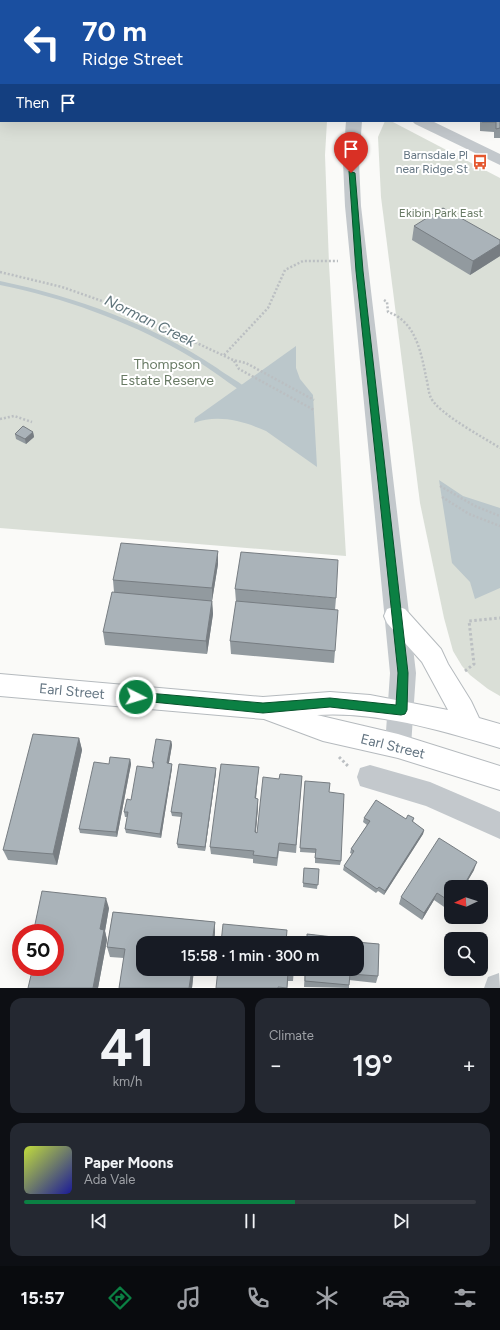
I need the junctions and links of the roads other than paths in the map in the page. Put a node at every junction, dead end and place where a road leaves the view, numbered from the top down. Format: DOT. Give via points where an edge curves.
graph roads {
  1 [pos="354,122"];
  2 [pos="422,122"];
  3 [pos="500,160"];
  4 [pos="396,616"];
  5 [pos="0,685"];
  6 [pos="263,708"];
  7 [pos="401,710"];
  8 [pos="469,726"];
  9 [pos="500,736"];
  10 [pos="398,746"];
  11 [pos="370,777"];
  12 [pos="500,778"];
  13 [pos="500,826"];
  1 -- 4 [label="street" via="351,162 353,206"];
  2 -- 3 [label="street"];
  4 -- 7 [label="street" via="403,673"];
  4 -- 8 [label="main road" via="432,656"];
  5 -- 6 [label="main road, Earl Street"];
  6 -- 7 [label="main road, Earl Street" via="330,703"];
  6 -- 10 [label="main road, Earl Street" via="323,729"];
  7 -- 8 [label="main road, Earl Street"];
  7 -- 10 [label="street"];
  8 -- 9 [label="main road, Earl Street"];
  10 -- 12 [label="main road, Earl Street"];
  11 -- 13 [label="street" via="430,795"];
}
